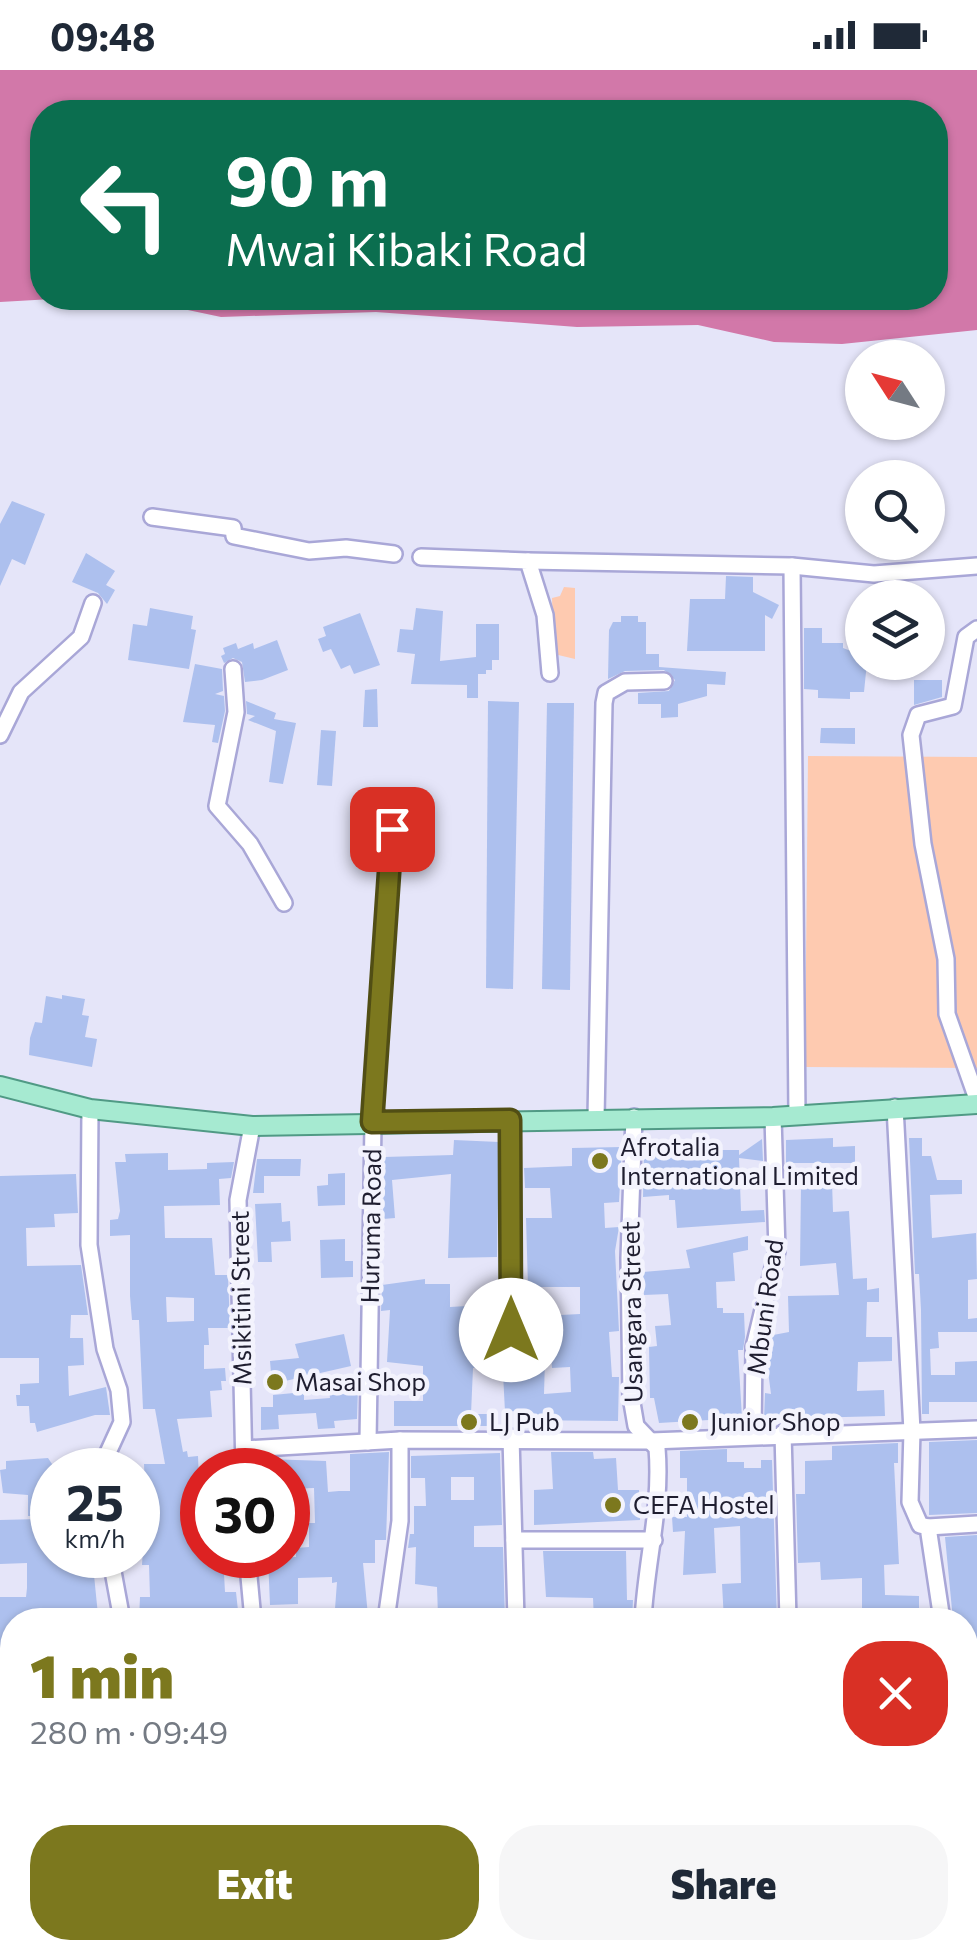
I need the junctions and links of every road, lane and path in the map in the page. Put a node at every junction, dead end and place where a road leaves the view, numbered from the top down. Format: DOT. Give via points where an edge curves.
graph roads {
  1 [pos="152,517"];
  2 [pos="394,554"];
  3 [pos="421,557"];
  4 [pos="528,561"];
  5 [pos="792,566"];
  6 [pos="977,566"];
  7 [pos="93,603"];
  8 [pos="977,629"];
  9 [pos="233,669"];
  10 [pos="550,673"];
  11 [pos="664,680"];
  12 [pos="0,735"];
  13 [pos="392,829"];
  14 [pos="284,903"];
  15 [pos="0,1086"];
  16 [pos="977,1102"];
  17 [pos="895,1107"];
  18 [pos="90,1109"];
  19 [pos="797,1114"];
  20 [pos="634,1116"];
  21 [pos="772,1117"];
  22 [pos="596,1118"];
  23 [pos="510,1120"];
  24 [pos="372,1122"];
  25 [pos="252,1126"];
  26 [pos="511,1330"];
  27 [pos="977,1429"];
  28 [pos="912,1431"];
  29 [pos="783,1432"];
  30 [pos="753,1436"];
  31 [pos="511,1438"];
  32 [pos="400,1440"];
  33 [pos="651,1441"];
  34 [pos="368,1442"];
  35 [pos="110,1448"];
  36 [pos="244,1448"];
  37 [pos="262,1448"];
  38 [pos="977,1524"];
  39 [pos="928,1527"];
  40 [pos="514,1540"];
  41 [pos="654,1540"];
  42 [pos="114,1578"];
  43 [pos="249,1578"];
  44 [pos="120,1608"];
  45 [pos="251,1608"];
  46 [pos="388,1608"];
  47 [pos="516,1608"];
  48 [pos="644,1608"];
  49 [pos="788,1608"];
  50 [pos="940,1608"];
  1 -- 2 [label="street" via="233,528 234,536 309,552"];
  3 -- 4 [label="street"];
  4 -- 5 [label="street"];
  4 -- 10 [label="street" via="545,615"];
  5 -- 6 [label="street" via="874,574"];
  5 -- 19 [label="street"];
  7 -- 12 [label="street" via="80,637 21,692"];
  8 -- 16 [label="street" via="966,637 952,706 918,716 911,735 946,959 950,1031"];
  9 -- 14 [label="street" via="236,712 217,806 250,844"];
  11 -- 22 [label="street" via="614,686 604,703"];
  13 -- 24 [label="street, Huruma Road"];
  15 -- 18 [label="main road"];
  16 -- 17 [label="main road"];
  17 -- 19 [label="main road"];
  17 -- 28 [label="street"];
  18 -- 25 [label="main road"];
  18 -- 35 [label="street" via="89,1245 122,1422"];
  19 -- 21 [label="main road"];
  20 -- 21 [label="main road"];
  20 -- 22 [label="main road"];
  20 -- 33 [label="street, Usangara Street" via="631,1397 636,1426"];
  21 -- 30 [label="street, Mbuni Road" via="777,1251 754,1347"];
  22 -- 23 [label="main road"];
  23 -- 24 [label="main road"];
  23 -- 26 [label="street"];
  24 -- 25 [label="main road"];
  24 -- 34 [label="street, Huruma Road"];
  25 -- 36 [label="street, Msikitini Street" via="238,1200"];
  27 -- 28 [label="street"];
  28 -- 29 [label="street"];
  28 -- 39 [label="street" via="910,1502 920,1525"];
  29 -- 30 [label="street"];
  29 -- 49 [label="street"];
  30 -- 33 [label="street"];
  31 -- 32 [label="street"];
  31 -- 33 [label="street"];
  31 -- 40 [label="street"];
  32 -- 34 [label="street"];
  32 -- 46 [label="street" via="400,1521"];
  33 -- 41 [label="street, Usangara Street" via="658,1448 660,1484"];
  34 -- 37 [label="street"];
  38 -- 39 [label="street"];
  39 -- 50 [label="street"];
  40 -- 41 [label="street"];
  40 -- 47 [label="street"];
  41 -- 48 [label="street, Usangara Street"];
  42 -- 44 [label="street"];
  43 -- 45 [label="street"];
}
